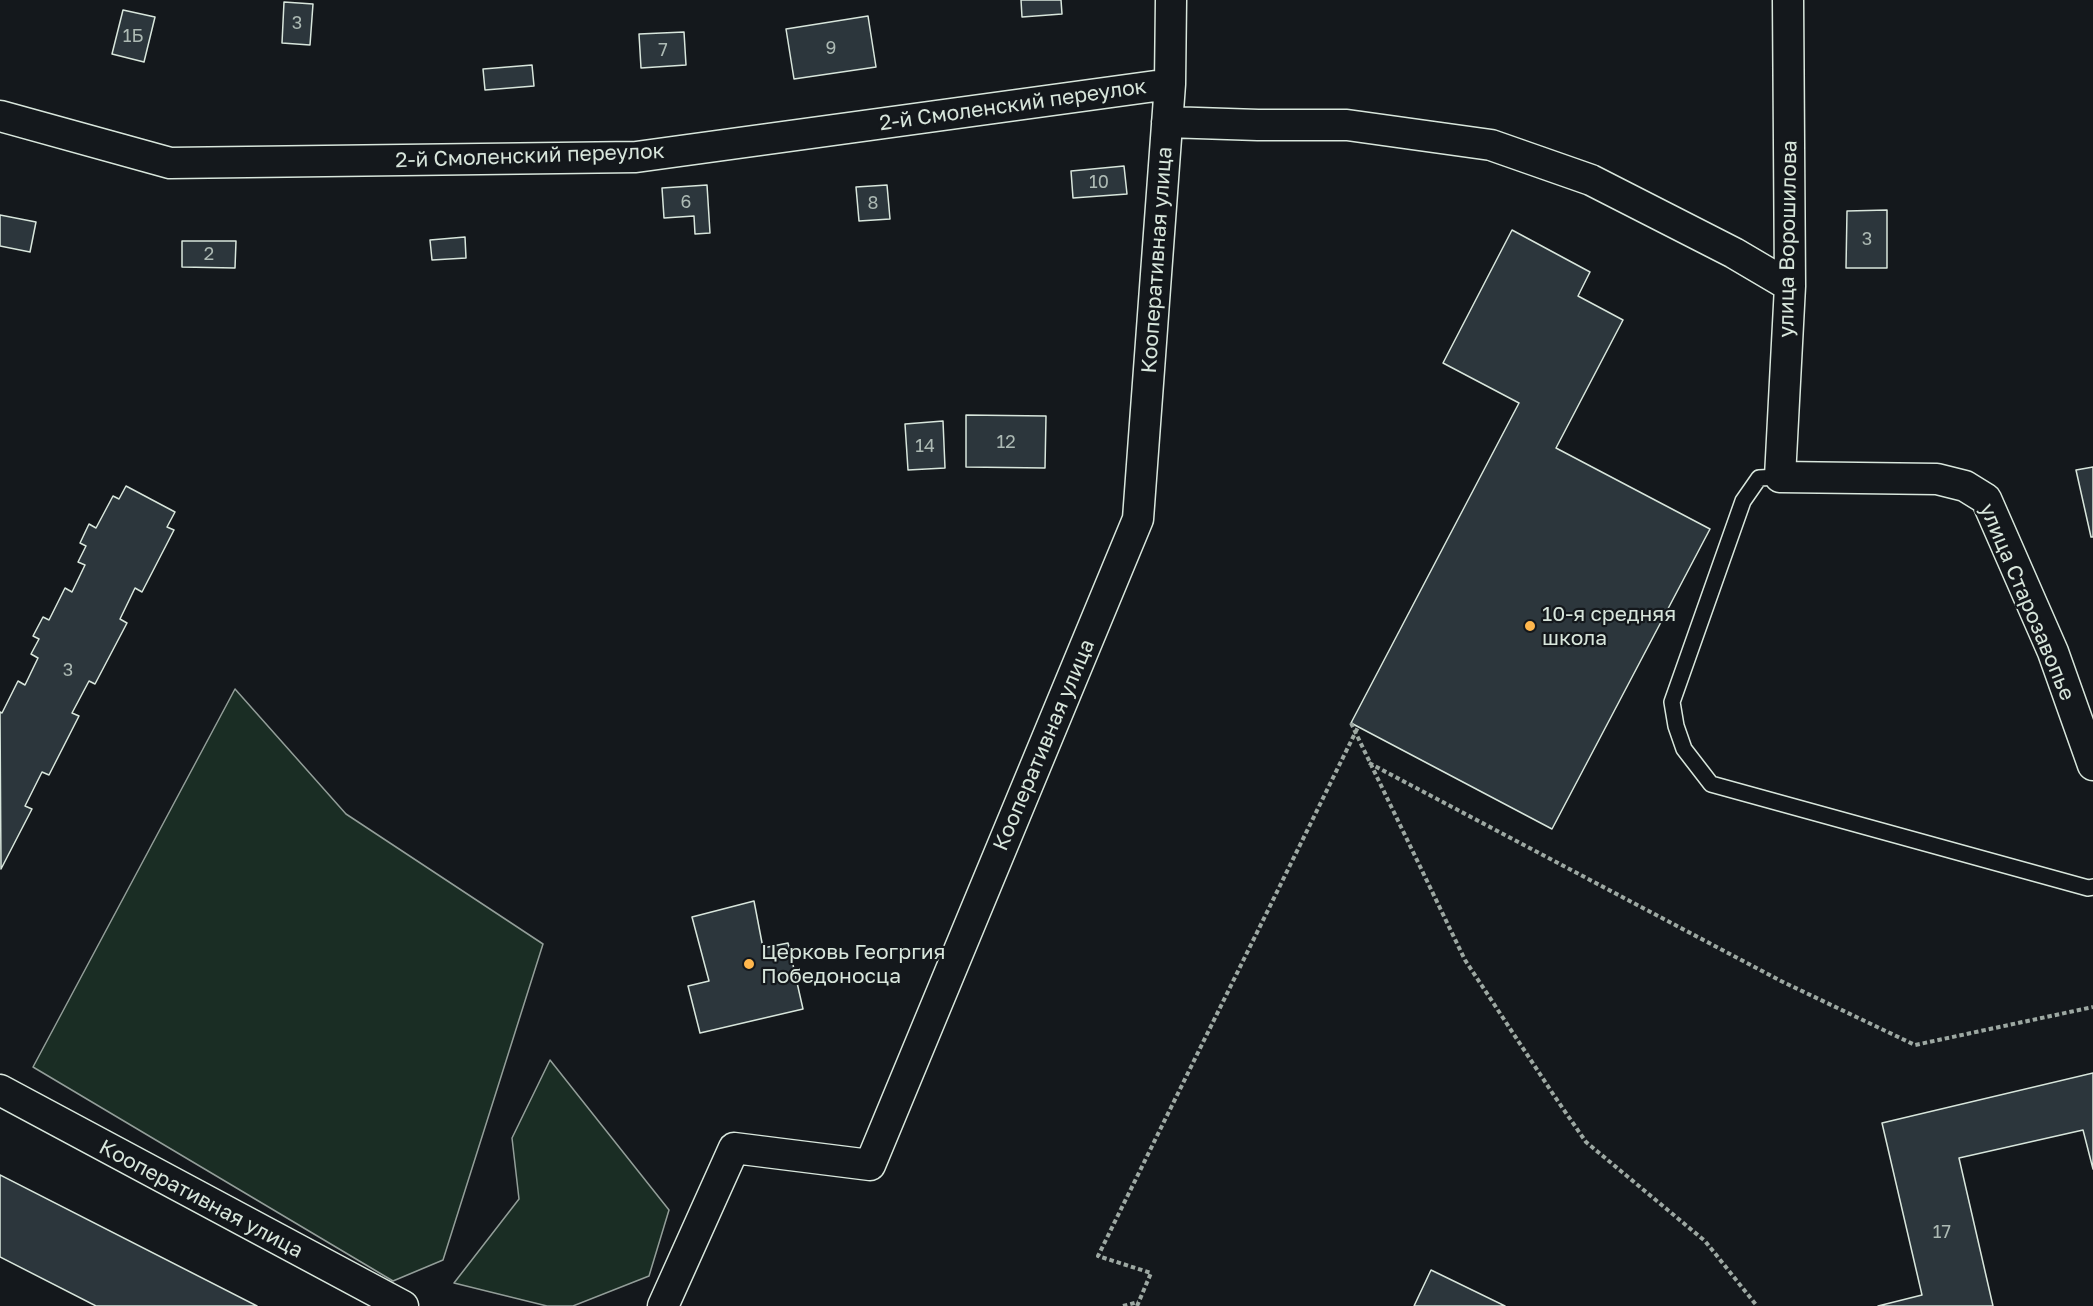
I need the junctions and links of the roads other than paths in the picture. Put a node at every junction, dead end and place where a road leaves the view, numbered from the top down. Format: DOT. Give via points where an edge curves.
graph roads {
  1 [pos="1171,0"];
  2 [pos="1788,0"];
  3 [pos="1170,84"];
  4 [pos="0,116"];
  5 [pos="1167,122"];
  6 [pos="1790,286"];
  7 [pos="1780,477"];
  8 [pos="2093,765"];
  9 [pos="2093,887"];
  10 [pos="0,1090"];
  11 [pos="403,1306"];
  12 [pos="663,1306"];
  1 -- 3 [label="street, Кооперативная улица"];
  2 -- 6 [label="street, улица Ворошилова"];
  3 -- 4 [label="street, 2-й Смоленский переулок" via="636,157 170,163"];
  3 -- 5 [label="street, Кооперативная улица"];
  5 -- 6 [label="street" via="1347,125 1491,145 1590,180"];
  5 -- 12 [label="street, Кооперативная улица" via="1138,519 870,1165 734,1148"];
  6 -- 7 [label="street, улица Ворошилова"];
  7 -- 8 [label="street, улица Старозавопье" via="1937,479 1965,486 1986,499 2052,652"];
  7 -- 9 [label="lane" via="1759,478 1743,501 1672,702 1684,749 1711,784"];
  10 -- 11 [label="street, Кооперативная улица"];
}
